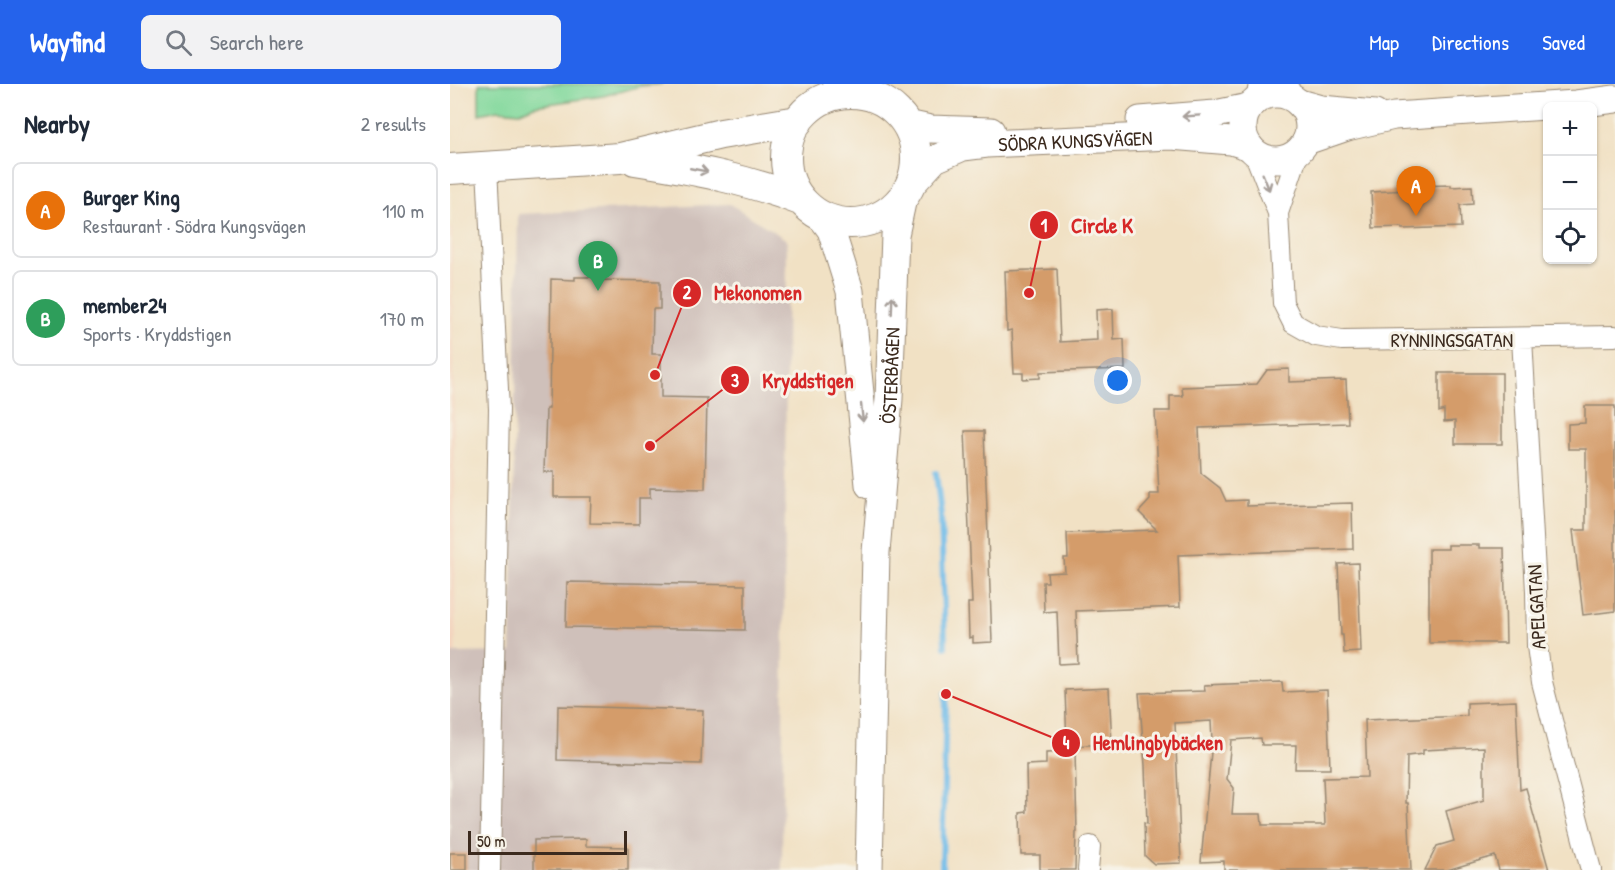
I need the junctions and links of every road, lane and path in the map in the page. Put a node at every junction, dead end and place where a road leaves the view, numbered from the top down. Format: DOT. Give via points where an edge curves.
graph roads {
  1 [pos="887,84"];
  2 [pos="1293,95"];
  3 [pos="1255,97"];
  4 [pos="1615,99"];
  5 [pos="814,103"];
  6 [pos="1394,116"];
  7 [pos="904,120"];
  8 [pos="1303,146"];
  9 [pos="1252,150"];
  10 [pos="620,158"];
  11 [pos="487,166"];
  12 [pos="450,169"];
  13 [pos="907,191"];
  14 [pos="810,208"];
  15 [pos="1278,213"];
  16 [pos="1615,336"];
  17 [pos="1522,338"];
  18 [pos="876,552"];
  19 [pos="1090,846"];
  20 [pos="490,870"];
  21 [pos="869,870"];
  22 [pos="1088,870"];
  23 [pos="1591,870"];
  1 -- 7 [label="main road"];
  2 -- 3 [label="main road"];
  2 -- 6 [label="main road" via="1321,109"];
  2 -- 8 [label="main road" via="1309,121 1310,130"];
  3 -- 7 [label="main road, SÖDRA KUNGSVÄGEN, one-way" via="1215,114 988,132 930,129"];
  3 -- 9 [label="main road" via="1243,125"];
  4 -- 6 [label="main road"];
  5 -- 7 [label="main road" via="846,93 865,94 880,99"];
  5 -- 10 [label="main road" via="721,134"];
  5 -- 14 [label="main road" via="785,150 790,186"];
  6 -- 8 [label="main road" via="1347,127"];
  7 -- 13 [label="main road" via="914,137 917,153 916,169"];
  8 -- 9 [label="main road" via="1279,160 1267,159"];
  8 -- 15 [label="street"];
  9 -- 13 [label="main road, SÖDRA KUNGSVÄGEN" via="1231,141 1171,136 987,144 963,147 935,159"];
  9 -- 15 [label="street, one-way"];
  10 -- 11 [label="main road"];
  10 -- 14 [label="main road, one-way" via="700,170 777,191"];
  11 -- 12 [label="main road"];
  11 -- 20 [label="street" via="499,409"];
  13 -- 14 [label="main road" via="893,209 865,222 848,224"];
  18 -- 13 [label="main road, ÖSTERBÅGEN, one-way" via="889,399 895,235"];
  14 -- 18 [label="main road, ÖSTERBÅGEN, one-way" via="831,230 850,291"];
  15 -- 17 [label="street, RYNNINGSGATAN" via="1284,303 1293,323 1316,336 1342,340"];
  16 -- 17 [label="street, RYNNINGSGATAN"];
  17 -- 23 [label="street, APELGATAN" via="1537,646 1542,682"];
  18 -- 21 [label="main road, ÖSTERBÅGEN"];
  19 -- 22 [label="street"];
}
